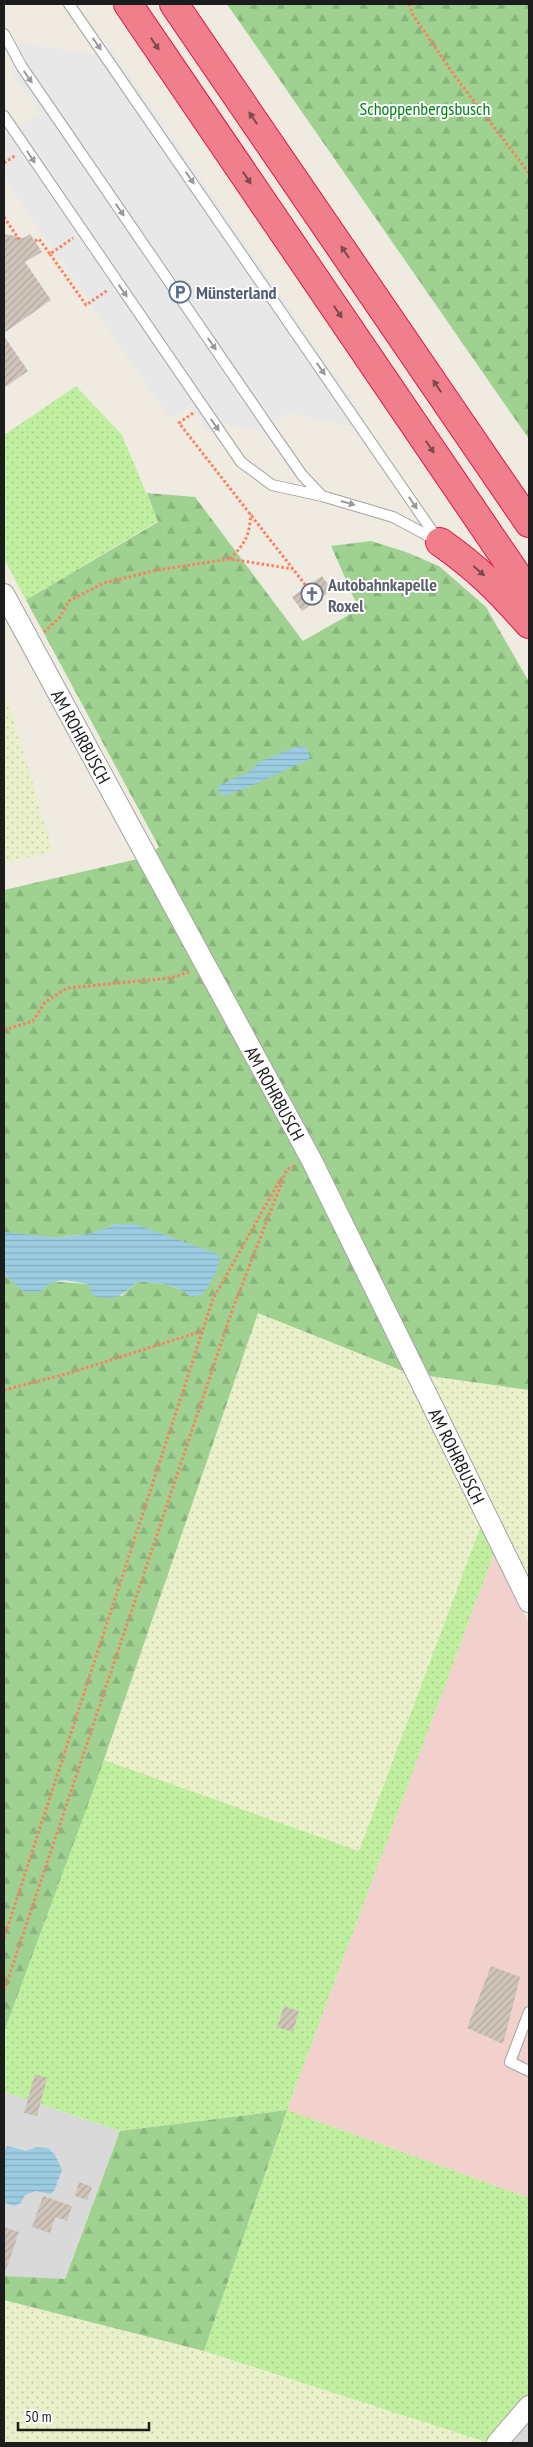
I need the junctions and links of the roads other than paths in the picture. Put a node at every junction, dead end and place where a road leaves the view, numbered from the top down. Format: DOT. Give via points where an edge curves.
graph roads {
  1 [pos="69,4"];
  2 [pos="128,4"];
  3 [pos="174,4"];
  4 [pos="4,34"];
  5 [pos="4,116"];
  6 [pos="474,441"];
  7 [pos="322,496"];
  8 [pos="529,503"];
  9 [pos="529,523"];
  10 [pos="440,542"];
  11 [pos="529,593"];
  12 [pos="4,594"];
  13 [pos="529,624"];
  14 [pos="529,1602"];
  15 [pos="529,2012"];
  16 [pos="529,2071"];
  17 [pos="529,2406"];
  18 [pos="497,2443"];
  1 -- 10 [label="lane, one-way"];
  2 -- 11 [label="highway, one-way"];
  6 -- 3 [label="highway, one-way"];
  4 -- 7 [label="lane, one-way" via="22,67 262,418 302,475"];
  5 -- 7 [label="lane, one-way" via="241,462 272,485"];
  6 -- 8 [label="highway"];
  6 -- 9 [label="highway"];
  7 -- 10 [label="lane, one-way" via="393,517"];
  10 -- 13 [label="highway, one-way" via="495,586"];
  12 -- 14 [label="street, AM ROHRBUSCH" via="310,1159"];
  15 -- 16 [label="lane" via="510,2062"];
  17 -- 18 [label="street"];
}
